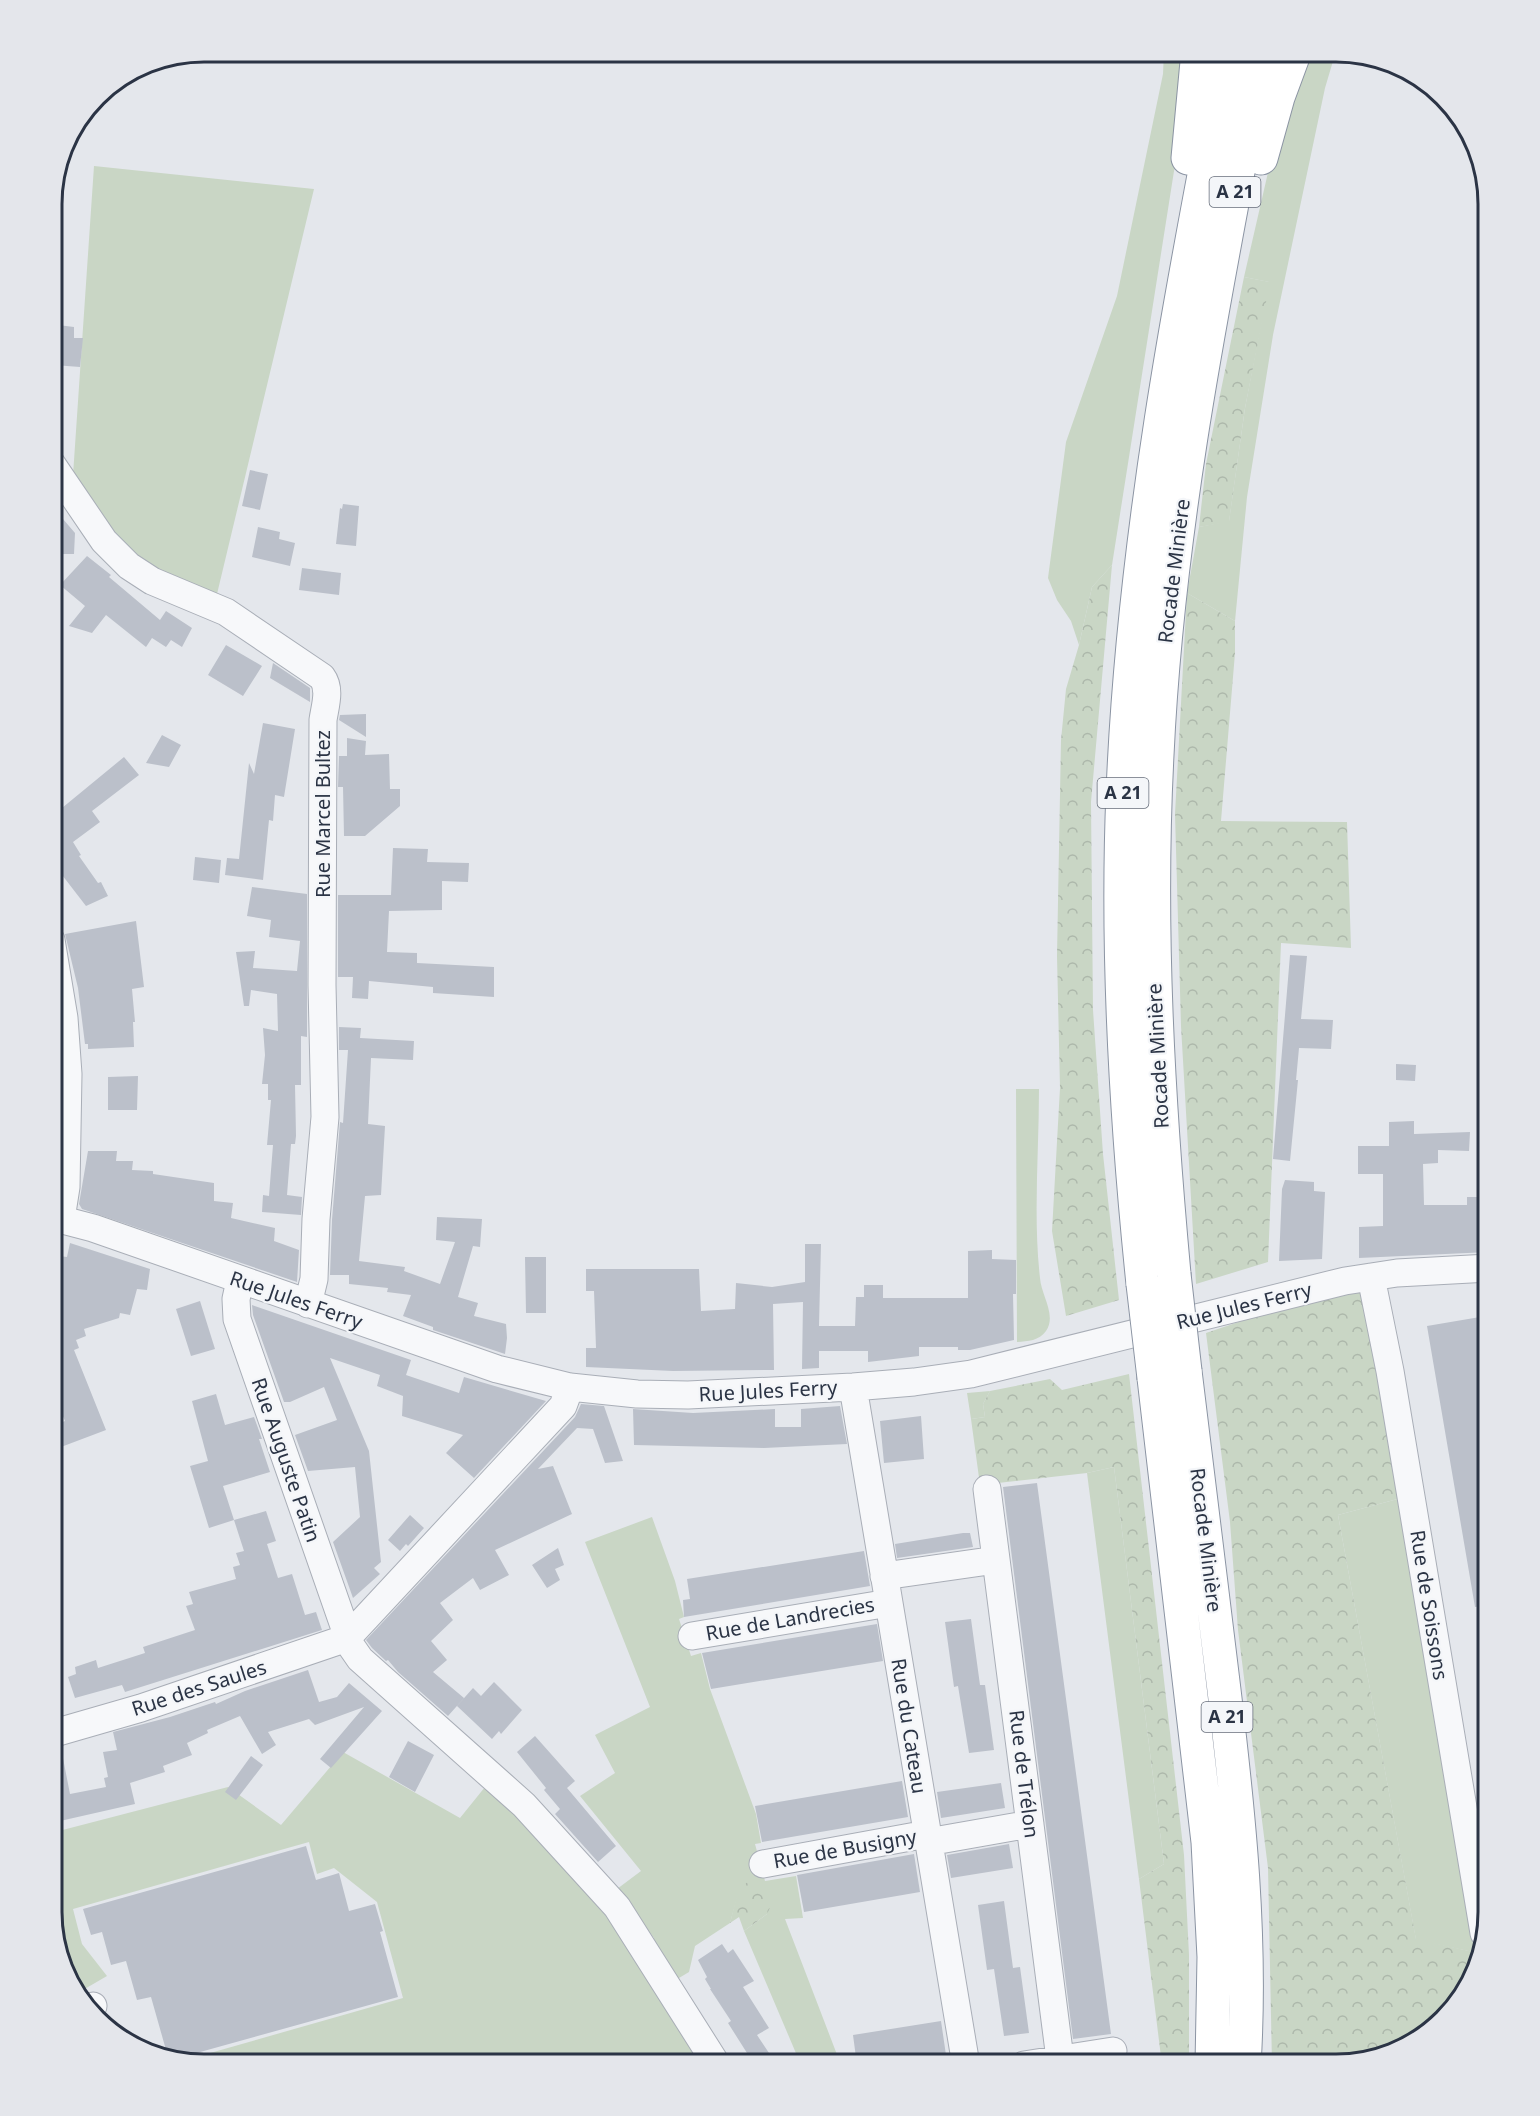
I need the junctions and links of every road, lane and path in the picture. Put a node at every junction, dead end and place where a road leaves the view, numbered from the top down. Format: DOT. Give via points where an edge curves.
graph roads {
  1 [pos="1197,62"];
  2 [pos="1226,62"];
  3 [pos="1259,62"];
  4 [pos="1291,62"];
  5 [pos="1180,306"];
  6 [pos="1209,332"];
  7 [pos="62,479"];
  8 [pos="62,1006"];
  9 [pos="62,1199"];
  10 [pos="62,1220"];
  11 [pos="1478,1268"];
  12 [pos="1371,1276"];
  13 [pos="240,1281"];
  14 [pos="308,1304"];
  15 [pos="570,1387"];
  16 [pos="853,1387"];
  17 [pos="987,1489"];
  18 [pos="996,1560"];
  19 [pos="884,1576"];
  20 [pos="889,1603"];
  21 [pos="692,1636"];
  22 [pos="347,1638"];
  23 [pos="62,1731"];
  24 [pos="1030,1824"];
  25 [pos="928,1838"];
  26 [pos="764,1864"];
  27 [pos="1478,1897"];
  28 [pos="1113,2051"];
  29 [pos="710,2054"];
  30 [pos="964,2054"];
  31 [pos="1059,2054"];
  32 [pos="1093,2054"];
  33 [pos="1212,2054"];
  34 [pos="1244,2054"];
  1 -- 5 [label="highway" via="1184,191"];
  2 -- 5 [label="highway, Rocade Minière / A 21"];
  3 -- 6 [label="highway, Rocade Minière / A 21"];
  4 -- 6 [label="highway"];
  5 -- 33 [label="highway, Rocade Minière / A 21, bridge" via="1137,603 1123,791 1120,905 1129,1131 1143,1284 1208,1842 1214,1957"];
  6 -- 34 [label="highway, Rocade Minière / A 21, bridge" via="1190,441 1167,628 1156,764 1153,901 1160,1108 1174,1274 1241,1849 1247,1960"];
  7 -- 14 [label="street, Rue Marcel Bultez" via="104,541 129,566 152,581 226,612 326,682 322,850 325,1117 314,1279"];
  8 -- 9 [label="street" via="68,1074 66,1187"];
  10 -- 13 [label="street, Rue Jules Ferry"];
  11 -- 12 [label="street, Rue Jules Ferry"];
  12 -- 16 [label="street, Rue Jules Ferry" via="993,1370 944,1379"];
  12 -- 27 [label="street, Rue de Soissons"];
  13 -- 14 [label="street, Rue Jules Ferry"];
  13 -- 22 [label="street, Rue Auguste Patin" via="237,1319"];
  14 -- 15 [label="street, Rue Jules Ferry" via="497,1369"];
  15 -- 16 [label="street, Rue Jules Ferry" via="670,1395"];
  15 -- 22 [label="street" via="563,1406"];
  16 -- 19 [label="street, Rue du Cateau"];
  17 -- 18 [label="street, Rue de Trélon"];
  18 -- 19 [label="street, Rue de Landrecies"];
  18 -- 24 [label="street, Rue de Trélon"];
  19 -- 20 [label="street, Rue du Cateau"];
  20 -- 21 [label="street, Rue de Landrecies"];
  20 -- 25 [label="street, Rue du Cateau"];
  22 -- 23 [label="street, Rue des Saules"];
  22 -- 29 [label="street, Rue Auguste Patin" via="360,1659 524,1805 613,1902"];
  24 -- 25 [label="street, Rue de Busigny"];
  24 -- 31 [label="street, Rue de Trélon"];
  25 -- 26 [label="street, Rue de Busigny"];
  25 -- 30 [label="street, Rue du Cateau"];
  28 -- 32 [label="street"];
}
